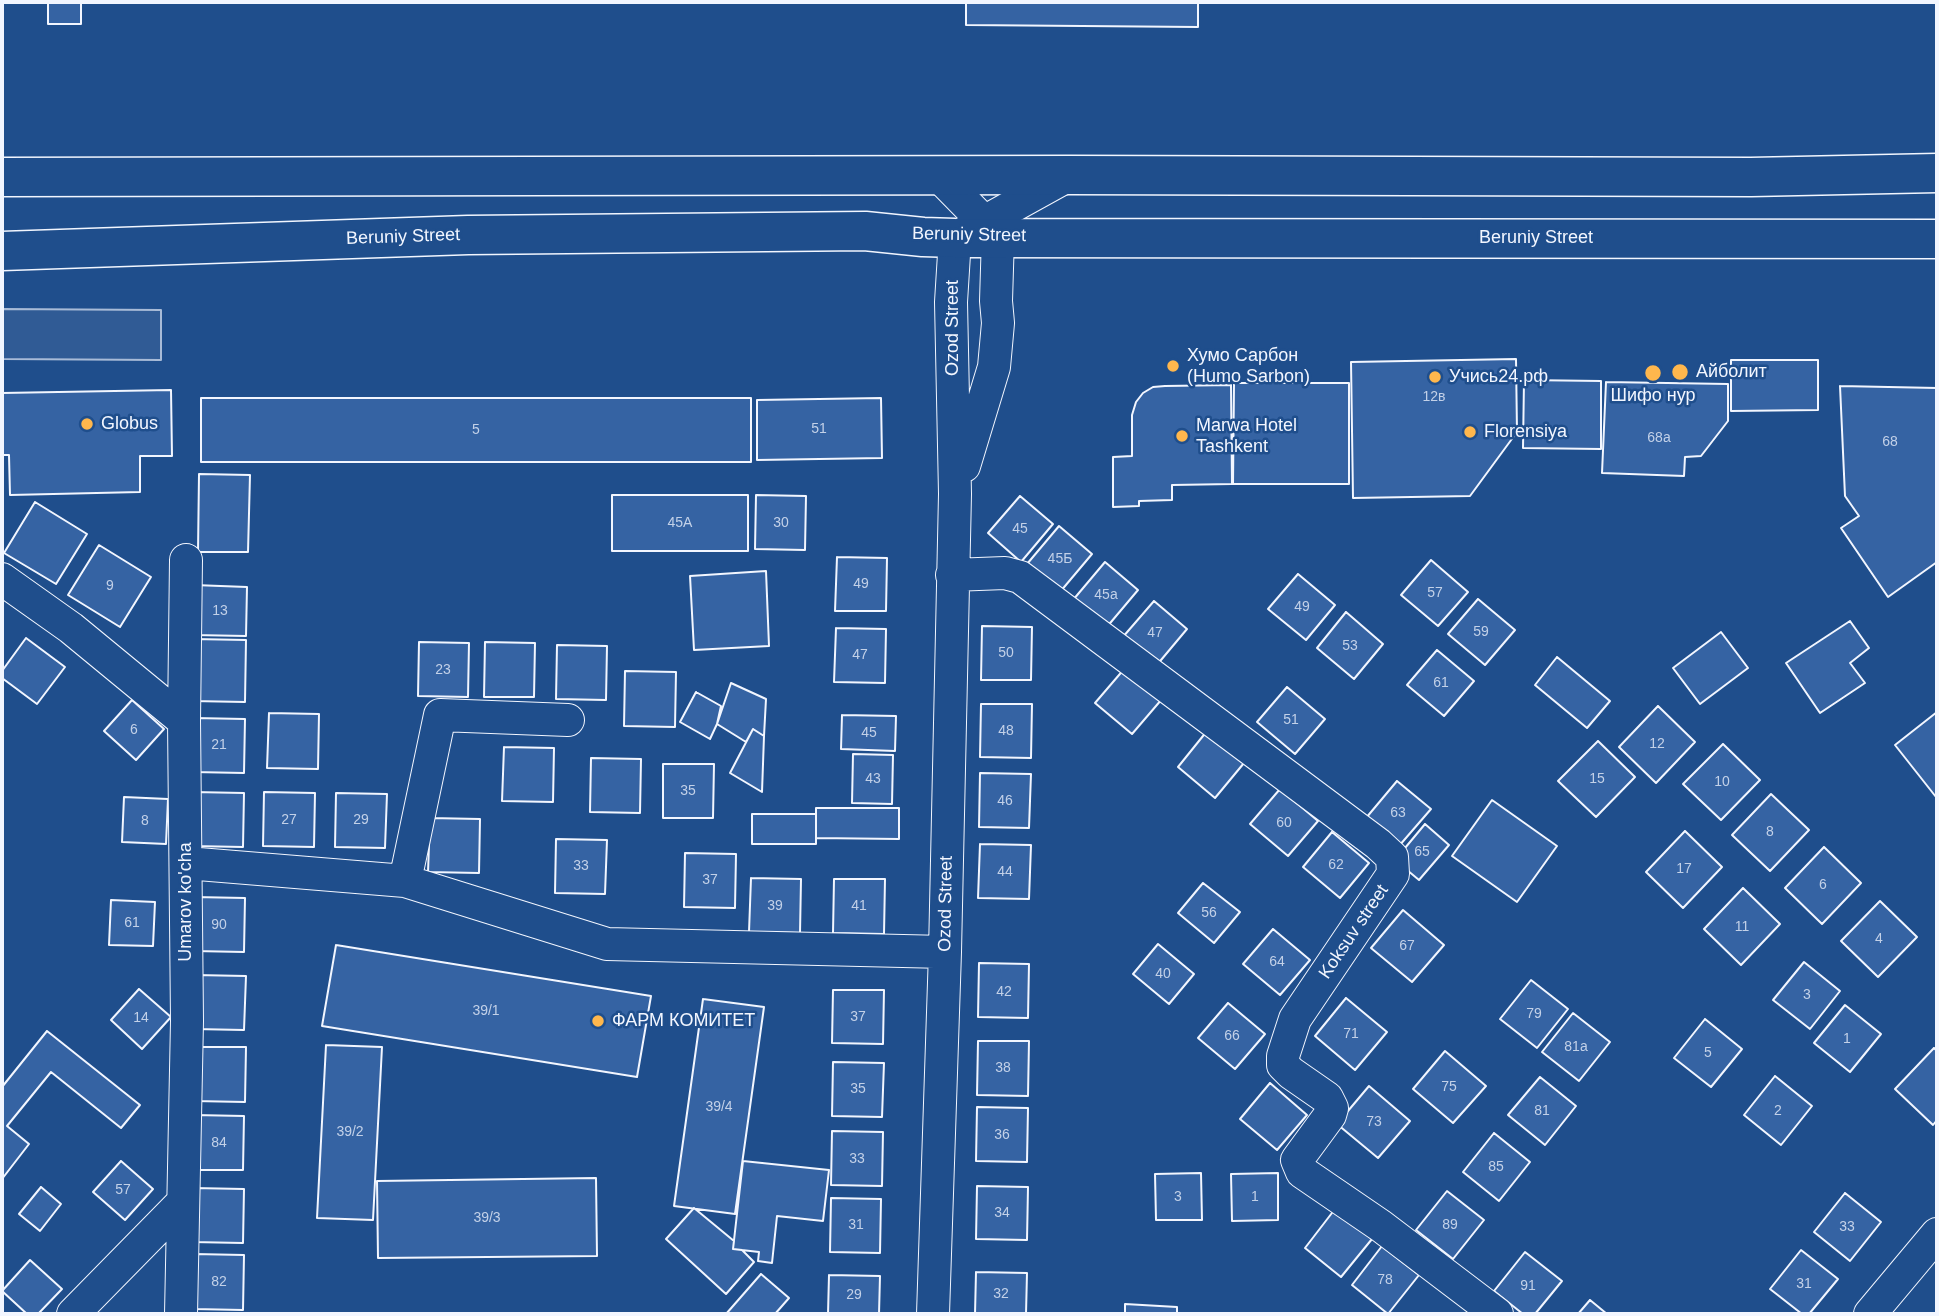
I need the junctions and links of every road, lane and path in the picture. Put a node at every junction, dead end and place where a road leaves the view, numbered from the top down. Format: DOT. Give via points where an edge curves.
graph roads {
  1 [pos="1937,173"];
  2 [pos="1069,175"];
  3 [pos="892,176"];
  4 [pos="939,176"];
  5 [pos="2,177"];
  6 [pos="887,232"];
  7 [pos="979,232"];
  8 [pos="1937,239"];
  9 [pos="2,251"];
  10 [pos="955,494"];
  11 [pos="186,560"];
  12 [pos="952,575"];
  13 [pos="2,579"];
  14 [pos="568,720"];
  15 [pos="184,722"];
  16 [pos="186,863"];
  17 [pos="404,881"];
  18 [pos="945,952"];
  19 [pos="182,1203"];
  20 [pos="1937,1234"];
  21 [pos="73,1314"];
  22 [pos="181,1314"];
  23 [pos="933,1314"];
  24 [pos="1497,1314"];
  25 [pos="1870,1314"];
  1 -- 2 [label="main road" via="1751,177"];
  2 -- 4 [label="main road"];
  2 -- 7 [label="street"];
  3 -- 4 [label="main road"];
  3 -- 5 [label="main road"];
  3 -- 6 [label="main road"];
  4 -- 7 [label="street"];
  6 -- 7 [label="main road, Beruniy Street" via="923,237"];
  6 -- 9 [label="main road, Beruniy Street" via="468,235"];
  7 -- 8 [label="main road, Beruniy Street"];
  7 -- 10 [label="street, Ozod Street" via="951,302"];
  7 -- 10 [label="street, Ozod Street" via="996,300 994,367"];
  10 -- 12 [label="street, Ozod Street"];
  11 -- 15 [label="street, Umarov ko'cha"];
  12 -- 18 [label="street, Ozod Street"];
  12 -- 24 [label="street, Koksuv street" via="1005,573 1020,577 1392,857 1393,874 1295,1019 1283,1056 1283,1065 1326,1098 1332,1108 1297,1160 1302,1172"];
  13 -- 15 [label="street" via="71,628"];
  14 -- 17 [label="street" via="440,715"];
  15 -- 16 [label="street, Umarov ko'cha"];
  16 -- 17 [label="street"];
  16 -- 19 [label="street, Umarov ko'cha"];
  17 -- 18 [label="street" via="607,944"];
  18 -- 23 [label="street, Ozod Street"];
  19 -- 21 [label="street"];
  19 -- 22 [label="street, Umarov ko'cha"];
  20 -- 25 [label="street"];
}
